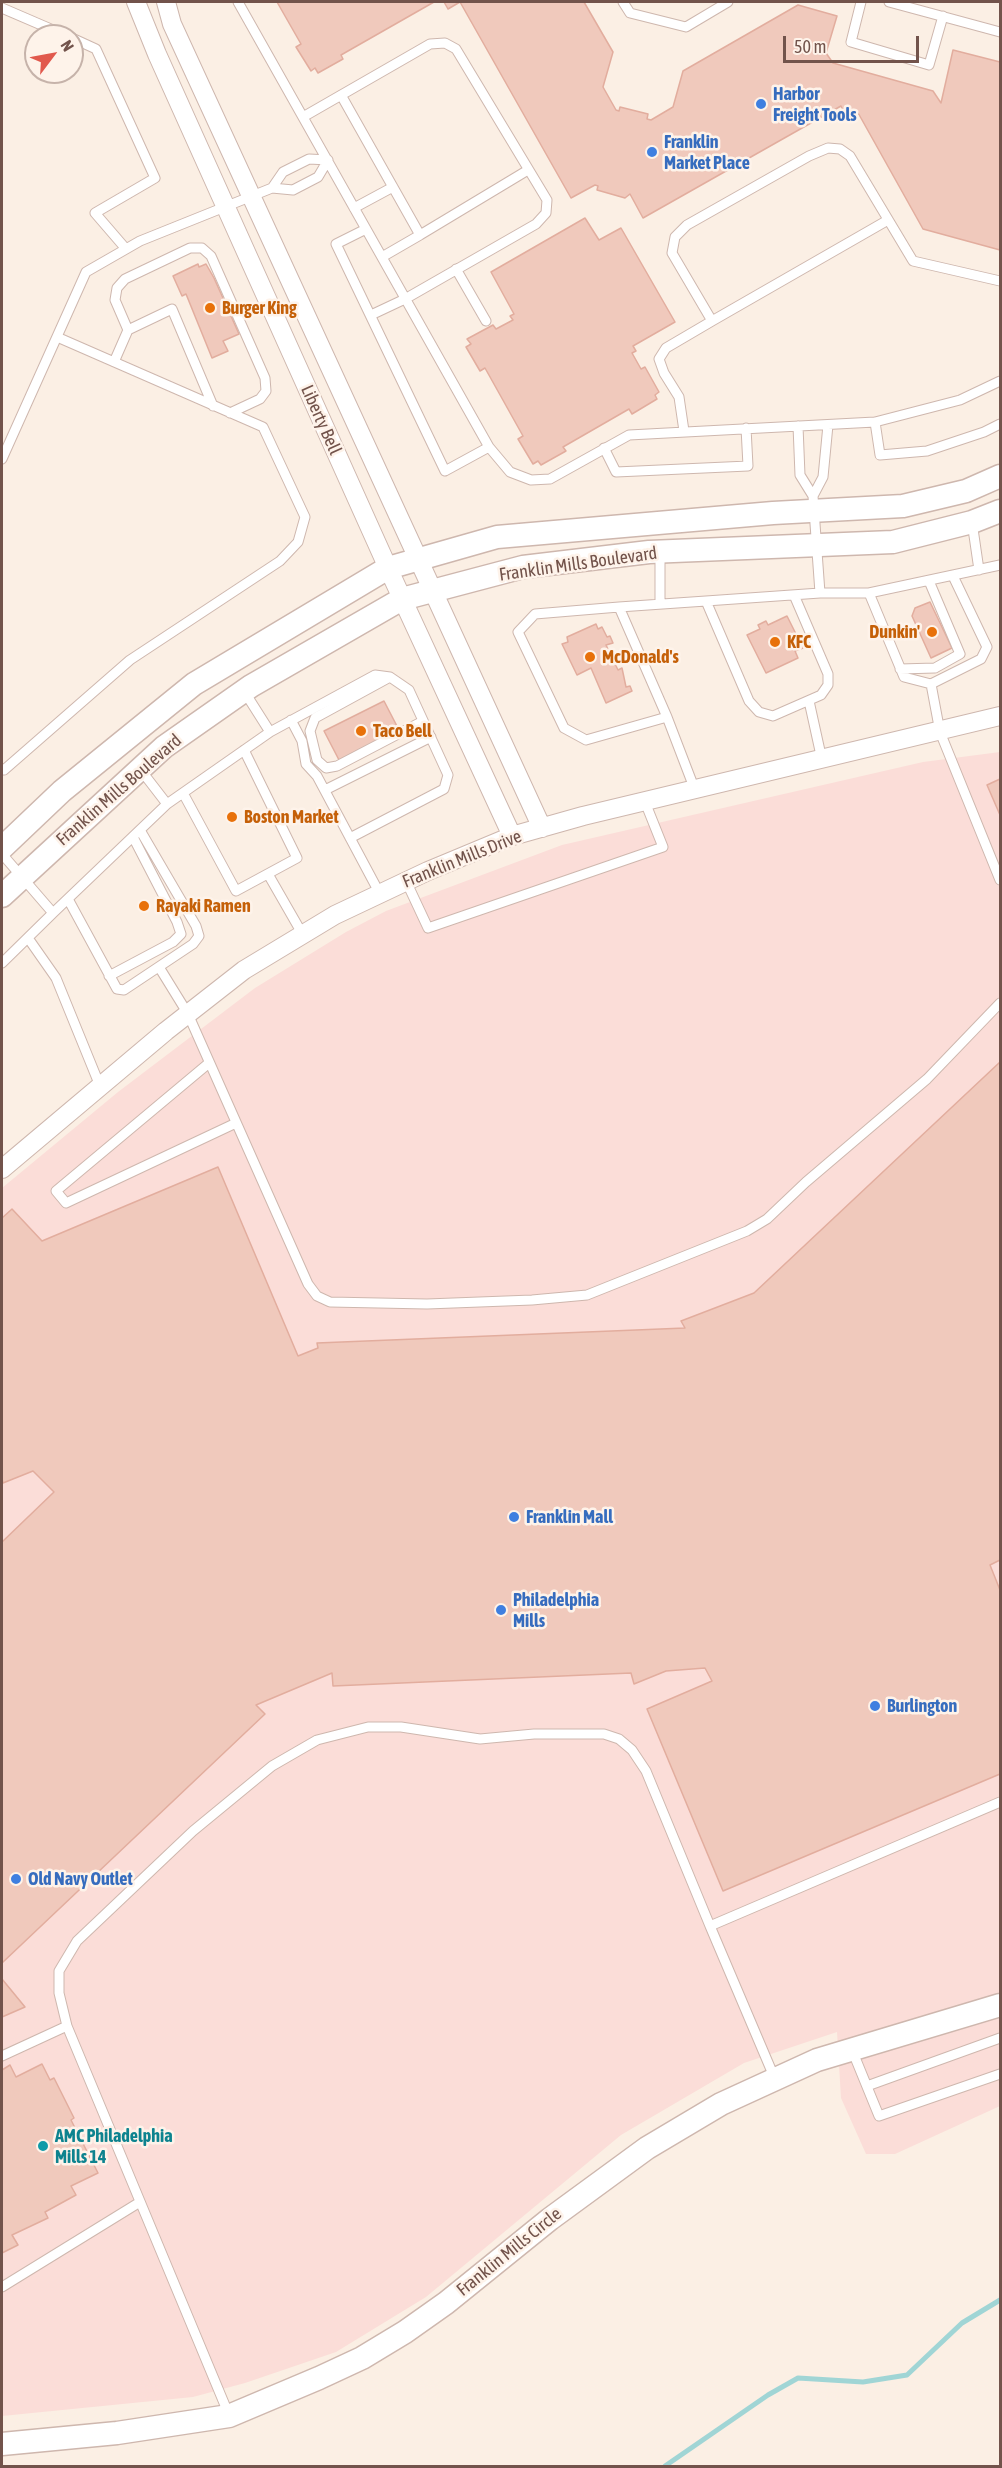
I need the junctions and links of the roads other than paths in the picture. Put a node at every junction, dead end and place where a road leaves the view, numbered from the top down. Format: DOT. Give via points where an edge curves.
graph roads {
  1 [pos="136,2"];
  2 [pos="166,2"];
  3 [pos="238,2"];
  4 [pos="624,2"];
  5 [pos="728,2"];
  6 [pos="861,2"];
  7 [pos="889,2"];
  8 [pos="2,8"];
  9 [pos="943,16"];
  10 [pos="39,24"];
  11 [pos="1000,32"];
  12 [pos="84,44"];
  13 [pos="341,95"];
  14 [pos="303,117"];
  15 [pos="328,160"];
  16 [pos="528,170"];
  17 [pos="393,187"];
  18 [pos="272,189"];
  19 [pos="251,197"];
  20 [pos="226,208"];
  21 [pos="354,208"];
  22 [pos="888,220"];
  23 [pos="366,229"];
  24 [pos="420,235"];
  25 [pos="126,249"];
  26 [pos="382,256"];
  27 [pos="456,269"];
  28 [pos="1000,281"];
  29 [pos="405,299"];
  30 [pos="371,315"];
  31 [pos="486,321"];
  32 [pos="712,321"];
  33 [pos="128,330"];
  34 [pos="57,337"];
  35 [pos="114,362"];
  36 [pos="1000,381"];
  37 [pos="213,406"];
  38 [pos="230,413"];
  39 [pos="875,422"];
  40 [pos="1000,424"];
  41 [pos="828,425"];
  42 [pos="798,426"];
  43 [pos="746,428"];
  44 [pos="684,431"];
  45 [pos="489,447"];
  46 [pos="604,448"];
  47 [pos="2,459"];
  48 [pos="1000,476"];
  49 [pos="813,503"];
  50 [pos="1000,511"];
  51 [pos="972,522"];
  52 [pos="817,546"];
  53 [pos="660,552"];
  54 [pos="417,560"];
  55 [pos="1000,565"];
  56 [pos="388,568"];
  57 [pos="979,570"];
  58 [pos="953,576"];
  59 [pos="929,581"];
  60 [pos="430,591"];
  61 [pos="820,593"];
  62 [pos="869,594"];
  63 [pos="794,595"];
  64 [pos="402,599"];
  65 [pos="706,601"];
  66 [pos="660,604"];
  67 [pos="619,607"];
  68 [pos="900,669"];
  69 [pos="390,677"];
  70 [pos="931,684"];
  71 [pos="244,691"];
  72 [pos="809,700"];
  73 [pos="1000,716"];
  74 [pos="667,717"];
  75 [pos="291,720"];
  76 [pos="423,721"];
  77 [pos="270,732"];
  78 [pos="940,732"];
  79 [pos="431,737"];
  80 [pos="244,750"];
  81 [pos="822,760"];
  82 [pos="2,769"];
  83 [pos="140,769"];
  84 [pos="325,790"];
  85 [pos="696,791"];
  86 [pos="183,793"];
  87 [pos="645,802"];
  88 [pos="167,804"];
  89 [pos="542,828"];
  90 [pos="140,830"];
  91 [pos="512,836"];
  92 [pos="132,837"];
  93 [pos="350,838"];
  94 [pos="2,848"];
  95 [pos="2,854"];
  96 [pos="268,874"];
  97 [pos="21,877"];
  98 [pos="1000,880"];
  99 [pos="406,881"];
  100 [pos="380,894"];
  101 [pos="2,896"];
  102 [pos="68,899"];
  103 [pos="53,913"];
  104 [pos="303,934"];
  105 [pos="28,938"];
  106 [pos="2,963"];
  107 [pos="159,968"];
  108 [pos="109,976"];
  109 [pos="1000,1003"];
  110 [pos="188,1014"];
  111 [pos="209,1063"];
  112 [pos="100,1086"];
  113 [pos="237,1124"];
  114 [pos="2,1169"];
  115 [pos="1000,1802"];
  116 [pos="710,1926"];
  117 [pos="1000,2005"];
  118 [pos="67,2026"];
  119 [pos="1000,2038"];
  120 [pos="852,2050"];
  121 [pos="2,2056"];
  122 [pos="1000,2073"];
  123 [pos="776,2079"];
  124 [pos="867,2086"];
  125 [pos="140,2202"];
  126 [pos="2,2287"];
  127 [pos="229,2416"];
  128 [pos="2,2444"];
  1 -- 20 [label="street, Liberty Bell"];
  2 -- 19 [label="street, Liberty Bell" via="172,24"];
  3 -- 14 [label="lane"];
  4 -- 5 [label="lane" via="630,13 686,27"];
  6 -- 9 [label="lane" via="851,42 929,65"];
  7 -- 9 [label="lane"];
  8 -- 10 [label="lane"];
  9 -- 11 [label="lane"];
  12 -- 25 [label="lane" via="96,49 154,178 94,213"];
  13 -- 14 [label="lane"];
  13 -- 16 [label="lane" via="430,44 445,42 456,50"];
  13 -- 17 [label="lane"];
  14 -- 15 [label="lane"];
  15 -- 18 [label="lane" via="309,159 284,172"];
  15 -- 18 [label="lane" via="318,177 293,190"];
  15 -- 21 [label="lane"];
  16 -- 24 [label="lane"];
  16 -- 27 [label="lane" via="547,200 546,213 536,224"];
  17 -- 21 [label="lane"];
  17 -- 24 [label="lane"];
  18 -- 19 [label="lane"];
  19 -- 20 [label="lane"];
  19 -- 54 [label="street, Liberty Bell"];
  20 -- 25 [label="lane"];
  20 -- 56 [label="street, Liberty Bell"];
  21 -- 23 [label="lane"];
  22 -- 28 [label="lane" via="913,261"];
  22 -- 32 [label="lane"];
  22 -- 32 [label="lane" via="850,156 840,149 828,148 687,225 675,237 672,253"];
  23 -- 26 [label="lane"];
  23 -- 30 [label="lane" via="336,244"];
  24 -- 26 [label="lane"];
  25 -- 34 [label="lane" via="86,272"];
  26 -- 29 [label="lane"];
  27 -- 29 [label="lane"];
  27 -- 31 [label="lane"];
  29 -- 30 [label="lane"];
  29 -- 45 [label="lane"];
  30 -- 45 [label="lane" via="445,471"];
  32 -- 44 [label="lane" via="666,348 659,359 679,398"];
  33 -- 35 [label="lane"];
  33 -- 37 [label="lane" via="172,309"];
  33 -- 38 [label="lane" via="115,300 124,279 190,248 202,248 211,256 265,378 266,391 260,399"];
  34 -- 35 [label="lane"];
  34 -- 47 [label="lane"];
  35 -- 37 [label="lane"];
  36 -- 39 [label="lane" via="960,400"];
  37 -- 38 [label="lane"];
  38 -- 82 [label="lane" via="263,427 305,517 298,542 280,561 130,660"];
  39 -- 40 [label="lane" via="880,455 927,451"];
  39 -- 41 [label="lane"];
  41 -- 42 [label="lane"];
  41 -- 49 [label="lane" via="823,477"];
  42 -- 43 [label="lane"];
  42 -- 49 [label="lane" via="800,475"];
  43 -- 44 [label="lane"];
  43 -- 46 [label="lane" via="748,466 615,472"];
  44 -- 46 [label="lane" via="629,435"];
  45 -- 46 [label="lane" via="510,472 531,480 550,478"];
  48 -- 49 [label="street, Franklin Mills Boulevard" via="966,491 903,506"];
  49 -- 52 [label="lane"];
  49 -- 54 [label="street, Franklin Mills Boulevard" via="497,537"];
  50 -- 51 [label="street, Franklin Mills Boulevard"];
  51 -- 52 [label="street, Franklin Mills Boulevard" via="893,542"];
  51 -- 57 [label="lane"];
  52 -- 53 [label="street, Franklin Mills Boulevard"];
  52 -- 61 [label="lane"];
  53 -- 60 [label="street, Franklin Mills Boulevard" via="523,567"];
  53 -- 66 [label="lane"];
  54 -- 56 [label="street, Franklin Mills Boulevard"];
  54 -- 60 [label="street, Liberty Bell"];
  55 -- 57 [label="lane"];
  56 -- 64 [label="street, Liberty Bell"];
  56 -- 94 [label="street, Franklin Mills Boulevard" via="194,684 62,791"];
  57 -- 58 [label="lane"];
  58 -- 59 [label="lane"];
  58 -- 70 [label="lane" via="987,647 981,659"];
  59 -- 62 [label="lane"];
  59 -- 68 [label="lane" via="960,654 935,668"];
  60 -- 64 [label="street, Franklin Mills Boulevard"];
  60 -- 89 [label="street, Liberty Bell"];
  61 -- 62 [label="lane"];
  61 -- 63 [label="lane"];
  62 -- 68 [label="lane"];
  63 -- 65 [label="lane"];
  63 -- 72 [label="lane" via="828,674 828,685 821,695"];
  64 -- 71 [label="street, Franklin Mills Boulevard"];
  64 -- 91 [label="street, Liberty Bell"];
  65 -- 66 [label="lane"];
  65 -- 72 [label="lane" via="749,701 759,712 773,716"];
  66 -- 67 [label="lane"];
  67 -- 74 [label="lane"];
  67 -- 74 [label="lane" via="535,614 518,632 564,728 586,740"];
  68 -- 70 [label="lane" via="904,677"];
  69 -- 75 [label="lane" via="375,675"];
  69 -- 76 [label="lane" via="409,690"];
  69 -- 76 [label="lane" via="315,718 310,731 317,760 326,768 338,766"];
  70 -- 78 [label="lane"];
  71 -- 77 [label="lane"];
  71 -- 83 [label="street, Franklin Mills Boulevard" via="164,747"];
  72 -- 81 [label="lane"];
  73 -- 78 [label="street, Franklin Mills Drive"];
  74 -- 85 [label="lane"];
  75 -- 77 [label="lane"];
  75 -- 84 [label="lane" via="302,741 306,764"];
  76 -- 79 [label="lane"];
  77 -- 80 [label="lane"];
  78 -- 81 [label="street, Franklin Mills Drive"];
  78 -- 98 [label="lane"];
  79 -- 84 [label="lane"];
  79 -- 93 [label="lane" via="448,775 444,789"];
  80 -- 86 [label="lane"];
  80 -- 96 [label="lane" via="297,858"];
  81 -- 85 [label="street, Franklin Mills Drive"];
  83 -- 88 [label="lane"];
  83 -- 97 [label="street, Franklin Mills Boulevard"];
  84 -- 93 [label="lane"];
  85 -- 87 [label="street, Franklin Mills Drive"];
  86 -- 88 [label="lane"];
  86 -- 96 [label="lane" via="236,891"];
  87 -- 89 [label="street, Franklin Mills Drive"];
  87 -- 99 [label="lane" via="663,847 428,928"];
  88 -- 90 [label="lane"];
  89 -- 91 [label="street, Franklin Mills Drive"];
  90 -- 92 [label="lane"];
  90 -- 107 [label="lane" via="199,936"];
  91 -- 99 [label="street, Franklin Mills Drive"];
  92 -- 102 [label="lane"];
  92 -- 108 [label="lane" via="181,934"];
  93 -- 100 [label="lane"];
  95 -- 97 [label="lane"];
  96 -- 104 [label="lane"];
  97 -- 101 [label="street, Franklin Mills Boulevard"];
  97 -- 103 [label="lane"];
  99 -- 100 [label="street, Franklin Mills Drive"];
  100 -- 104 [label="street, Franklin Mills Drive"];
  102 -- 103 [label="lane"];
  102 -- 108 [label="lane"];
  103 -- 105 [label="lane"];
  104 -- 110 [label="street, Franklin Mills Drive" via="244,970"];
  105 -- 106 [label="lane"];
  105 -- 112 [label="lane" via="56,978"];
  107 -- 108 [label="lane" via="124,990 117,989"];
  107 -- 110 [label="lane"];
  109 -- 113 [label="lane" via="927,1080 767,1219 725,1240 587,1295 427,1304 330,1302 317,1296 308,1284"];
  110 -- 111 [label="lane"];
  110 -- 112 [label="street, Franklin Mills Drive"];
  111 -- 113 [label="lane"];
  111 -- 113 [label="lane" via="56,1191 66,1203"];
  112 -- 114 [label="street, Franklin Mills Drive"];
  115 -- 116 [label="lane"];
  116 -- 118 [label="lane" via="646,1771 619,1739 604,1734 480,1739 401,1727 368,1727 317,1740 272,1766 193,1832 76,1941 59,1971 59,1993"];
  116 -- 123 [label="lane"];
  117 -- 120 [label="street, Franklin Mills Circle"];
  118 -- 121 [label="lane"];
  118 -- 125 [label="lane"];
  119 -- 124 [label="lane"];
  120 -- 123 [label="street, Franklin Mills Circle" via="817,2060"];
  120 -- 124 [label="lane"];
  122 -- 124 [label="lane" via="879,2116"];
  123 -- 127 [label="street, Franklin Mills Circle" via="721,2104 647,2148 550,2219 446,2303 388,2342 319,2379"];
  125 -- 126 [label="lane"];
  125 -- 127 [label="lane"];
  127 -- 128 [label="street, Franklin Mills Circle" via="117,2433"];
}
